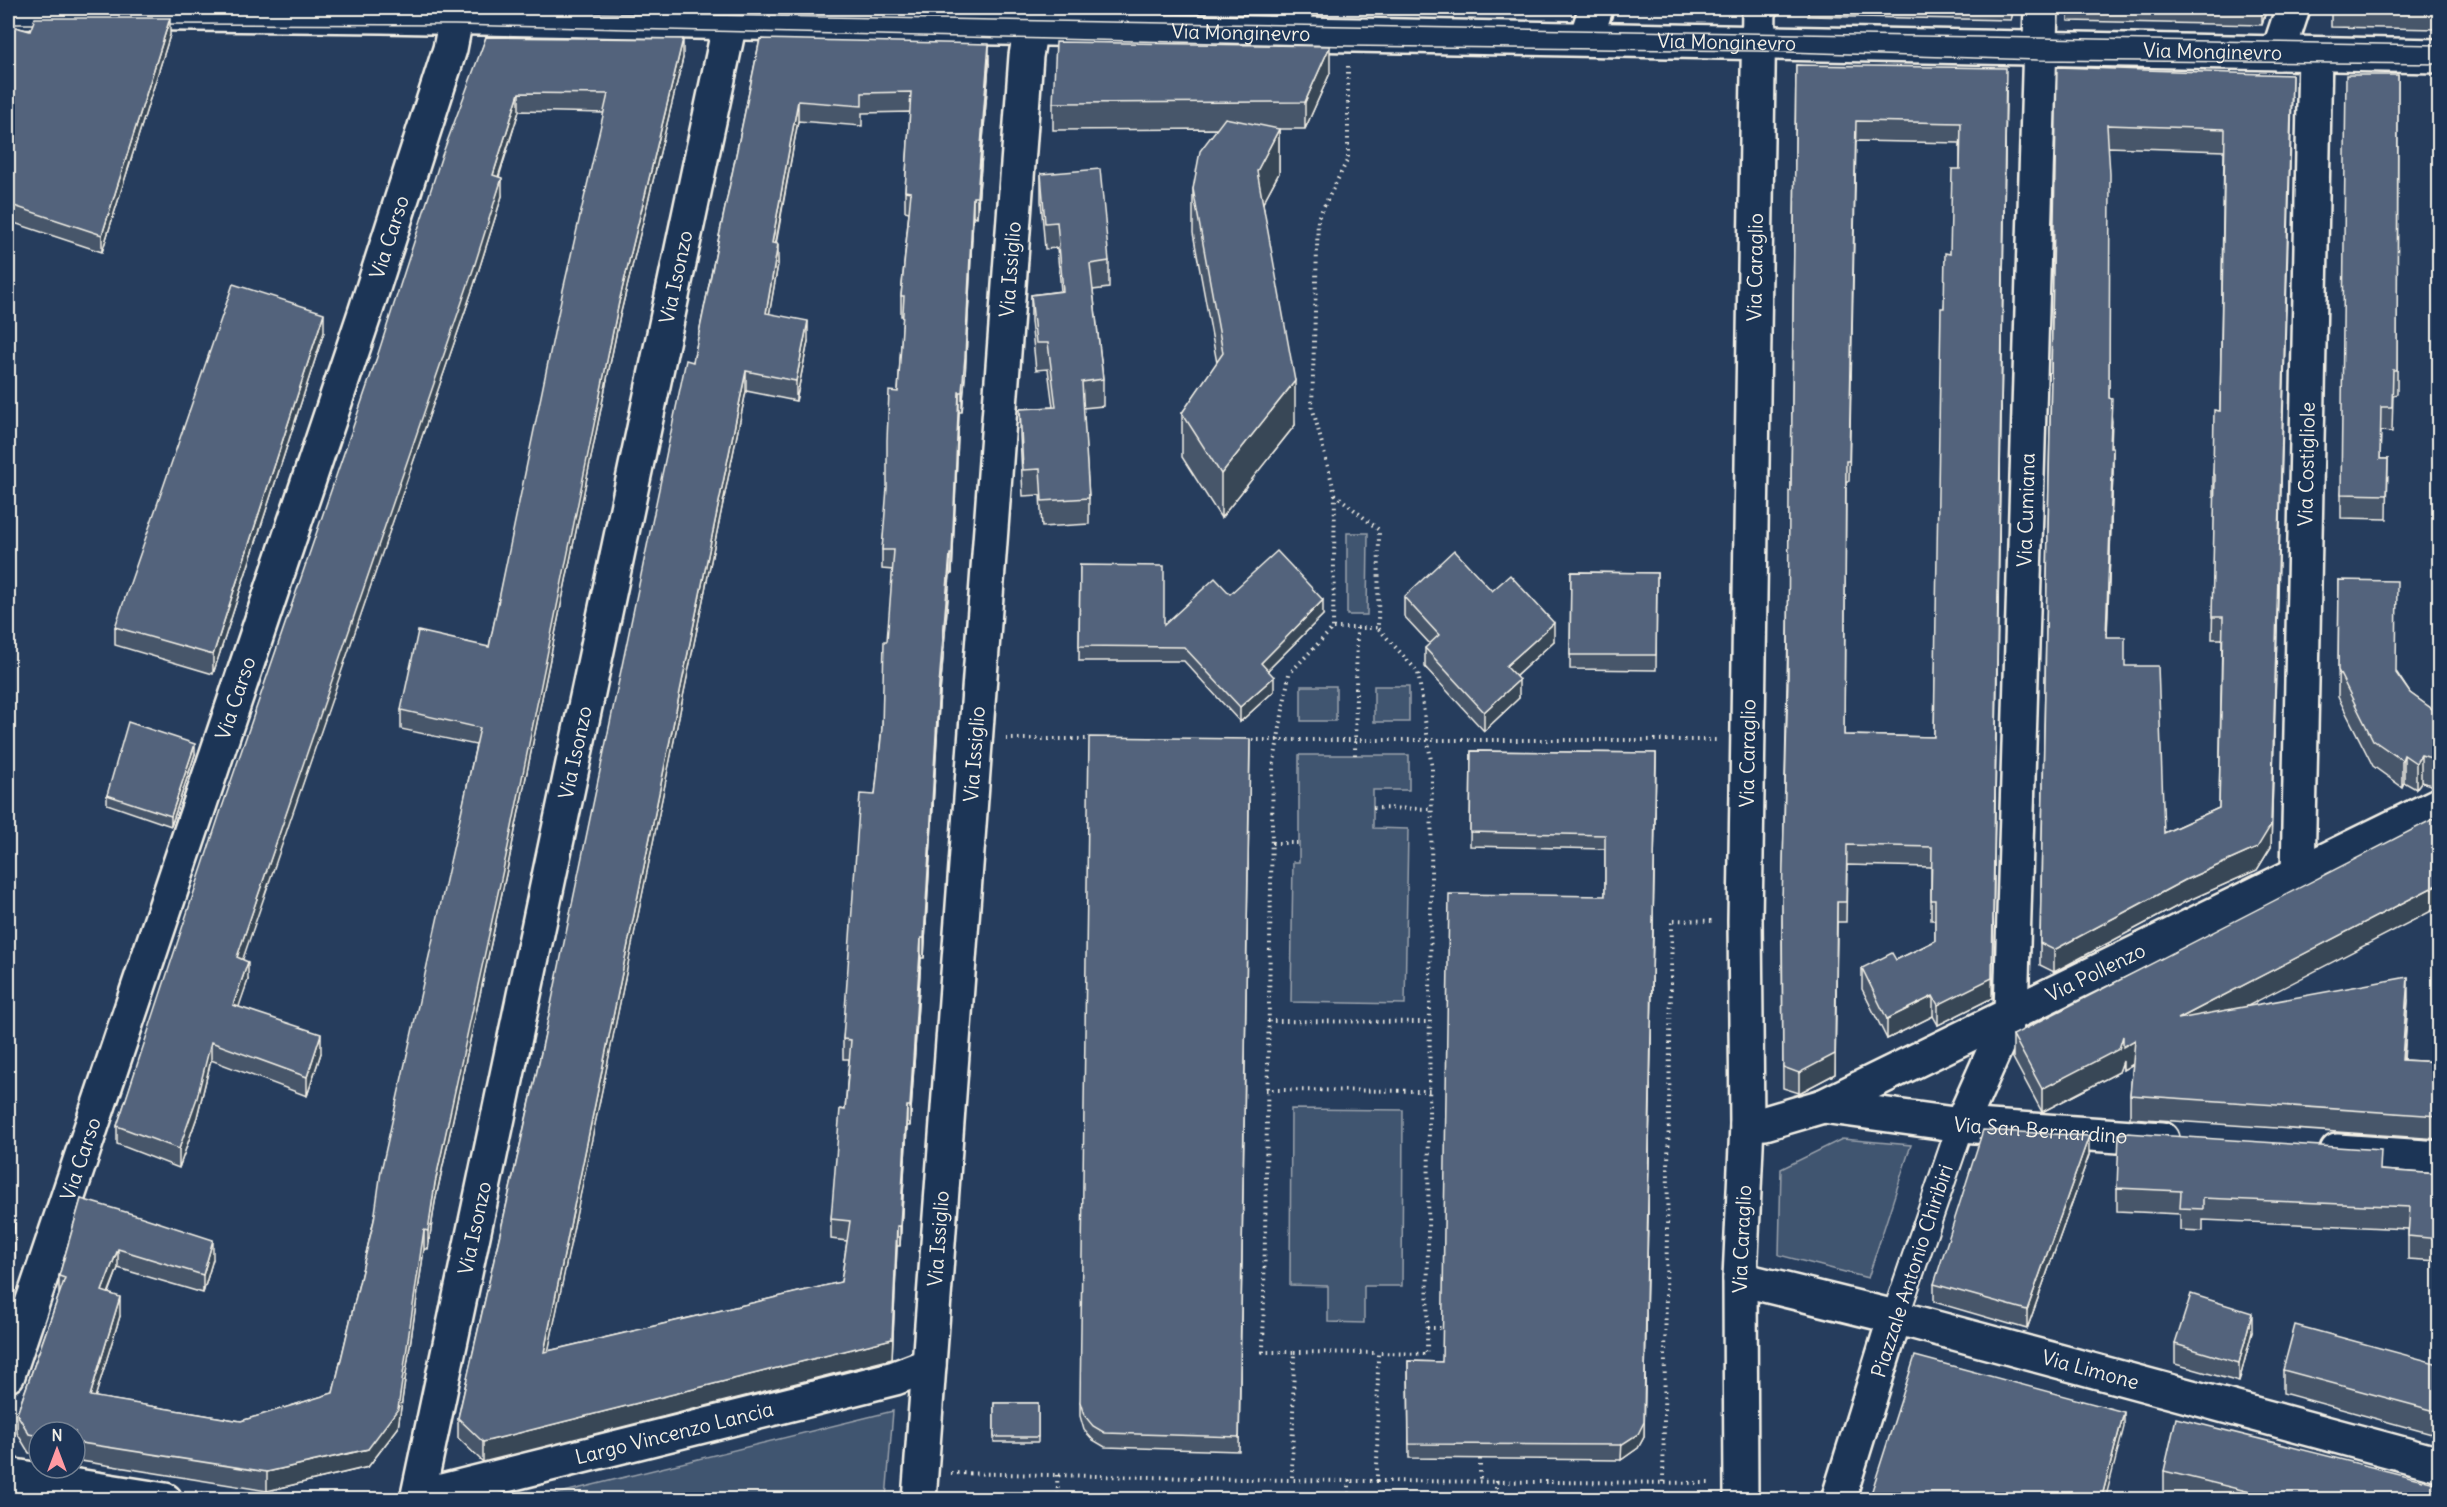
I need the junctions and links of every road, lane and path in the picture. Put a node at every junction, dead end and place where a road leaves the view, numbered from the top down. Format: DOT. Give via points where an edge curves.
graph roads {
  1 [pos="1596,8"];
  2 [pos="1759,8"];
  3 [pos="2041,8"];
  4 [pos="2293,8"];
  5 [pos="8,12"];
  6 [pos="382,12"];
  7 [pos="731,16"];
  8 [pos="456,18"];
  9 [pos="1032,18"];
  10 [pos="1292,21"];
  11 [pos="1586,38"];
  12 [pos="1758,41"];
  13 [pos="2037,49"];
  14 [pos="2278,53"];
  15 [pos="2315,54"];
  16 [pos="2439,56"];
  17 [pos="1348,61"];
  18 [pos="1335,494"];
  19 [pos="1333,628"];
  20 [pos="1357,628"];
  21 [pos="1378,628"];
  22 [pos="976,738"];
  23 [pos="1104,739"];
  24 [pos="1243,740"];
  25 [pos="1278,740"];
  26 [pos="1356,740"];
  27 [pos="1748,740"];
  28 [pos="1428,741"];
  29 [pos="1355,755"];
  30 [pos="2439,804"];
  31 [pos="1373,808"];
  32 [pos="1432,809"];
  33 [pos="1272,843"];
  34 [pos="1299,843"];
  35 [pos="2298,875"];
  36 [pos="1745,921"];
  37 [pos="2011,1013"];
  38 [pos="1268,1021"];
  39 [pos="1430,1022"];
  40 [pos="1266,1090"];
  41 [pos="1430,1091"];
  42 [pos="1823,1106"];
  43 [pos="1747,1124"];
  44 [pos="1961,1125"];
  45 [pos="2188,1141"];
  46 [pos="2308,1149"];
  47 [pos="2439,1158"];
  48 [pos="1740,1279"];
  49 [pos="1895,1317"];
  50 [pos="1427,1329"];
  51 [pos="1443,1329"];
  52 [pos="1294,1352"];
  53 [pos="1378,1353"];
  54 [pos="929,1365"];
  55 [pos="8,1375"];
  56 [pos="1480,1459"];
  57 [pos="2439,1464"];
  58 [pos="8,1475"];
  59 [pos="1057,1475"];
  60 [pos="1292,1480"];
  61 [pos="1349,1481"];
  62 [pos="1377,1481"];
  63 [pos="1480,1481"];
  64 [pos="1496,1481"];
  65 [pos="1663,1482"];
  66 [pos="1712,1483"];
  67 [pos="920,1484"];
  68 [pos="418,1498"];
  69 [pos="165,1500"];
  70 [pos="1058,1500"];
  71 [pos="1348,1500"];
  72 [pos="1496,1500"];
  73 [pos="1741,1500"];
  74 [pos="1838,1500"];
  1 -- 11 [label="street"];
  2 -- 12 [label="street, Via Caraglio"];
  3 -- 13 [label="street, Via Cumiana"];
  4 -- 14 [label="street"];
  5 -- 6 [label="street, Via Monginevro"];
  6 -- 8 [label="street, Via Monginevro"];
  7 -- 8 [label="street, Via Monginevro"];
  7 -- 9 [label="street, Via Monginevro"];
  7 -- 68 [label="street, Via Isonzo"];
  8 -- 55 [label="street, Via Carso" via="450,49 365,313"];
  9 -- 10 [label="street, Via Monginevro"];
  9 -- 22 [label="street, Via Issiglio"];
  10 -- 11 [label="street, Via Monginevro"];
  11 -- 12 [label="street, Via Monginevro"];
  12 -- 13 [label="street, Via Monginevro"];
  12 -- 27 [label="street, Via Caraglio"];
  13 -- 14 [label="street, Via Monginevro"];
  13 -- 37 [label="street, Via Cumiana"];
  14 -- 15 [label="street, Via Monginevro"];
  15 -- 16 [label="street, Via Monginevro"];
  15 -- 35 [label="street, Via Costigliole"];
  17 -- 18 [label="path" via="1348,159 1318,218 1312,406"];
  18 -- 19 [label="path"];
  18 -- 21 [label="path" via="1379,530"];
  19 -- 20 [label="path"];
  19 -- 25 [label="path" via="1289,674"];
  20 -- 21 [label="path"];
  20 -- 26 [label="path"];
  21 -- 28 [label="path" via="1418,672"];
  22 -- 23 [label="path"];
  22 -- 54 [label="street, Via Issiglio"];
  24 -- 25 [label="path"];
  25 -- 26 [label="path"];
  25 -- 33 [label="path" via="1273,768"];
  26 -- 28 [label="path"];
  26 -- 29 [label="path"];
  27 -- 28 [label="path"];
  27 -- 36 [label="street, Via Caraglio"];
  28 -- 32 [label="path"];
  30 -- 35 [label="street, Via Pollenzo"];
  31 -- 32 [label="path"];
  32 -- 39 [label="path"];
  33 -- 34 [label="path"];
  33 -- 38 [label="path"];
  35 -- 37 [label="street, Via Pollenzo"];
  36 -- 43 [label="street, Via Caraglio"];
  36 -- 65 [label="path" via="1672,920"];
  37 -- 42 [label="street, Via Pollenzo"];
  37 -- 44 [label="street, Piazzale Antonio Chiribiri"];
  38 -- 39 [label="path"];
  38 -- 40 [label="path"];
  39 -- 41 [label="path"];
  40 -- 41 [label="path"];
  40 -- 52 [label="path" via="1263,1352"];
  41 -- 50 [label="path"];
  42 -- 43 [label="street, Via Pollenzo" via="1765,1123"];
  42 -- 44 [label="street, Via San Bernardino"];
  43 -- 48 [label="street, Via Caraglio"];
  44 -- 45 [label="street, Via San Bernardino"];
  44 -- 49 [label="street, Piazzale Antonio Chiribiri"];
  46 -- 47 [label="street"];
  48 -- 49 [label="street, Via Limone"];
  48 -- 73 [label="street, Via Caraglio"];
  49 -- 57 [label="street, Via Limone"];
  49 -- 74 [label="street, Piazzale Antonio Chiribiri"];
  50 -- 51 [label="path"];
  50 -- 53 [label="path" via="1427,1354"];
  52 -- 53 [label="path"];
  52 -- 60 [label="path"];
  53 -- 62 [label="path"];
  54 -- 67 [label="street, Via Issiglio"];
  54 -- 68 [label="street, Largo Vincenzo Lancia" via="895,1378"];
  56 -- 63 [label="path"];
  58 -- 69 [label="street"];
  59 -- 60 [label="path"];
  59 -- 67 [label="path" via="952,1473"];
  59 -- 70 [label="path"];
  60 -- 61 [label="path"];
  61 -- 62 [label="path"];
  61 -- 71 [label="path"];
  62 -- 63 [label="path"];
  63 -- 64 [label="path"];
  64 -- 65 [label="path"];
  64 -- 72 [label="path"];
  65 -- 66 [label="path"];
}
